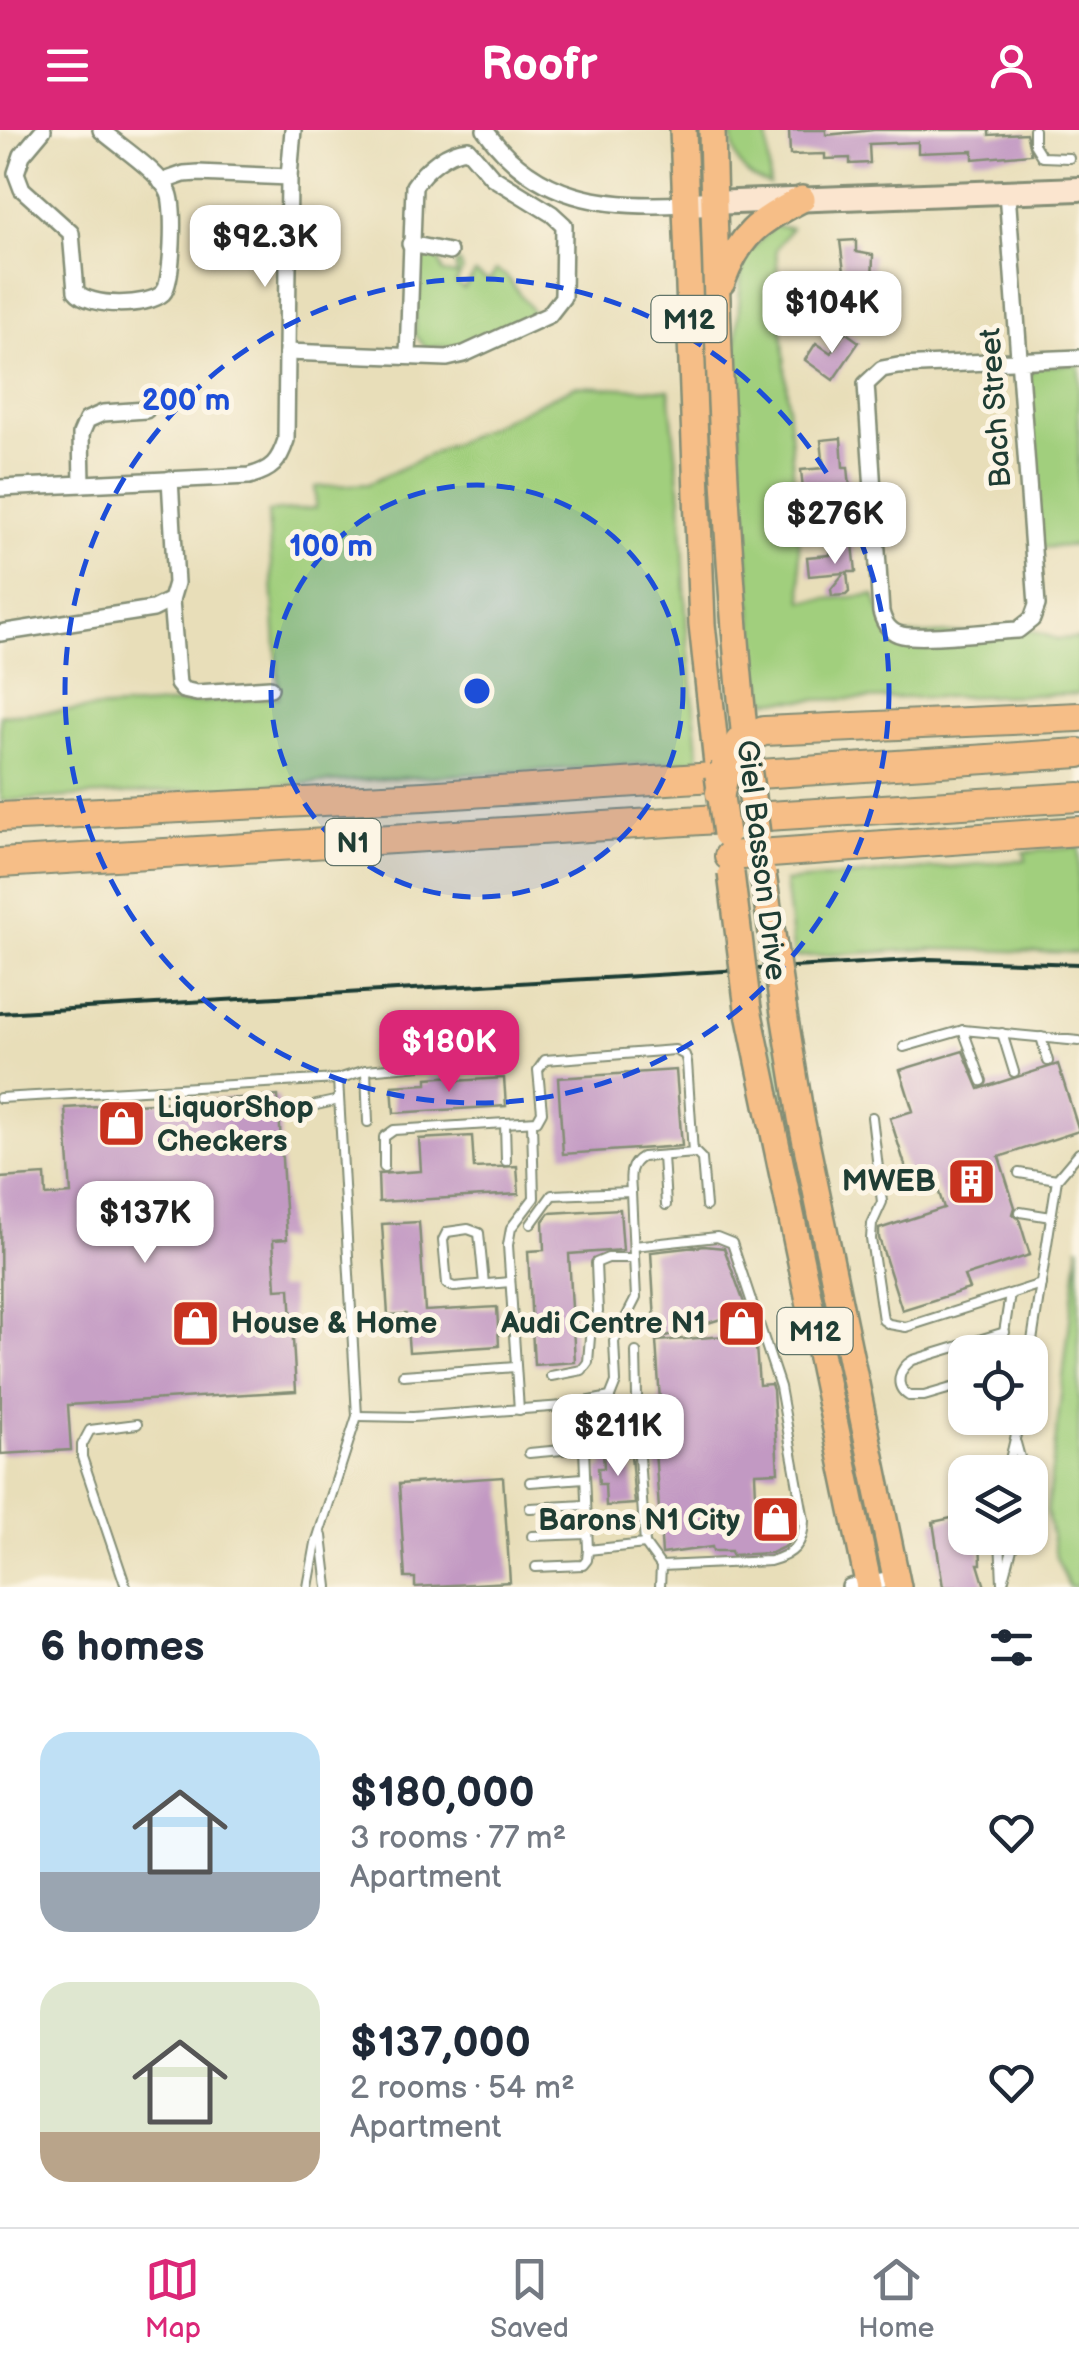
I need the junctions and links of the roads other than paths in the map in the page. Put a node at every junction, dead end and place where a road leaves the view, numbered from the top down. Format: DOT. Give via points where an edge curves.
graph roads {
  1 [pos="43,130"];
  2 [pos="101,130"];
  3 [pos="293,130"];
  4 [pos="485,130"];
  5 [pos="683,130"];
  6 [pos="712,130"];
  7 [pos="1034,130"];
  8 [pos="1069,158"];
  9 [pos="289,177"];
  10 [pos="161,182"];
  11 [pos="1079,189"];
  12 [pos="1006,192"];
  13 [pos="802,200"];
  14 [pos="715,203"];
  15 [pos="685,204"];
  16 [pos="410,244"];
  17 [pos="449,252"];
  18 [pos="718,291"];
  19 [pos="287,352"];
  20 [pos="408,356"];
  21 [pos="1079,358"];
  22 [pos="1020,361"];
  23 [pos="146,410"];
  24 [pos="170,479"];
  25 [pos="82,484"];
  26 [pos="0,488"];
  27 [pos="171,600"];
  28 [pos="0,633"];
  29 [pos="270,688"];
  30 [pos="1079,717"];
  31 [pos="1079,753"];
  32 [pos="731,764"];
  33 [pos="1079,797"];
  34 [pos="0,817"];
  35 [pos="1079,831"];
  36 [pos="729,854"];
  37 [pos="760,854"];
  38 [pos="0,863"];
  39 [pos="963,1030"];
  40 [pos="1002,1033"];
  41 [pos="1041,1037"];
  42 [pos="1079,1041"];
  43 [pos="904,1047"];
  44 [pos="510,1058"];
  45 [pos="1048,1061"];
  46 [pos="366,1070"];
  47 [pos="1014,1072"];
  48 [pos="338,1079"];
  49 [pos="982,1081"];
  50 [pos="0,1098"];
  51 [pos="339,1100"];
  52 [pos="298,1109"];
  53 [pos="872,1117"];
  54 [pos="368,1122"];
  55 [pos="532,1122"];
  56 [pos="505,1123"];
  57 [pos="693,1153"];
  58 [pos="1079,1153"];
  59 [pos="663,1156"];
  60 [pos="506,1161"];
  61 [pos="384,1167"];
  62 [pos="1019,1173"];
  63 [pos="1057,1179"];
  64 [pos="630,1192"];
  65 [pos="666,1205"];
  66 [pos="706,1206"];
  67 [pos="1020,1212"];
  68 [pos="1051,1217"];
  69 [pos="532,1224"];
  70 [pos="634,1246"];
  71 [pos="634,1258"];
  72 [pos="510,1282"];
  73 [pos="484,1284"];
  74 [pos="1041,1284"];
  75 [pos="1010,1294"];
  76 [pos="1004,1332"];
  77 [pos="994,1335"];
  78 [pos="1004,1335"];
  79 [pos="1033,1335"];
  80 [pos="948,1349"];
  81 [pos="636,1352"];
  82 [pos="516,1366"];
  83 [pos="403,1374"];
  84 [pos="551,1376"];
  85 [pos="948,1389"];
  86 [pos="583,1404"];
  87 [pos="519,1410"];
  88 [pos="357,1416"];
  89 [pos="138,1424"];
  90 [pos="1017,1435"];
  91 [pos="638,1442"];
  92 [pos="1016,1442"];
  93 [pos="584,1448"];
  94 [pos="529,1453"];
  95 [pos="1012,1455"];
  96 [pos="1019,1455"];
  97 [pos="584,1478"];
  98 [pos="530,1482"];
  99 [pos="585,1505"];
  100 [pos="530,1508"];
  101 [pos="321,1532"];
  102 [pos="587,1534"];
  103 [pos="532,1536"];
  104 [pos="645,1544"];
  105 [pos="588,1550"];
  106 [pos="1001,1555"];
  107 [pos="1010,1555"];
  108 [pos="661,1566"];
  109 [pos="536,1567"];
  110 [pos="897,1582"];
  111 [pos="862,1586"];
  112 [pos="126,1587"];
  113 [pos="308,1587"];
  114 [pos="328,1587"];
  115 [pos="660,1587"];
  116 [pos="1002,1587"];
  1 -- 10 [label="street" via="18,163 18,183 70,233 76,291 90,303 152,300 168,286 172,208"];
  2 -- 10 [label="street"];
  3 -- 9 [label="street"];
  4 -- 15 [label="street" via="510,159 560,191 614,206"];
  5 -- 15 [label="main road, Giel Basson Drive / M12"];
  6 -- 14 [label="main road, Giel Basson Drive / M12"];
  7 -- 8 [label="lane" via="1042,157"];
  9 -- 10 [label="street" via="184,174"];
  9 -- 19 [label="street"];
  11 -- 12 [label="street"];
  12 -- 13 [label="street"];
  12 -- 22 [label="street, Bach Street"];
  13 -- 14 [label="street"];
  13 -- 18 [label="main road" via="744,238"];
  14 -- 15 [label="street"];
  14 -- 18 [label="main road, Giel Basson Drive / M12"];
  15 -- 32 [label="main road, Giel Basson Drive / M12" via="704,642"];
  16 -- 17 [label="street"];
  16 -- 20 [label="street"];
  16 -- 20 [label="street" via="414,186 426,170 461,149 560,220 565,234 563,297 549,315 464,354"];
  18 -- 32 [label="main road, Giel Basson Drive / M12" via="737,676"];
  19 -- 20 [label="street"];
  19 -- 24 [label="street" via="280,459 248,476"];
  21 -- 22 [label="street"];
  22 -- 22 [label="street, Bach Street" via="1037,605 1032,619 1018,630 901,635 886,626 881,612 864,392 882,369"];
  23 -- 25 [label="street" via="103,412 87,420"];
  24 -- 25 [label="street"];
  24 -- 27 [label="street" via="176,583"];
  25 -- 26 [label="street"];
  27 -- 28 [label="street" via="154,609"];
  27 -- 29 [label="street" via="176,676 183,690"];
  30 -- 32 [label="highway" via="764,731"];
  31 -- 34 [label="highway, N1"];
  32 -- 36 [label="main road, Giel Basson Drive / M12, bridge"];
  32 -- 37 [label="main road, Giel Basson Drive / M12, bridge"];
  33 -- 38 [label="highway, N1"];
  35 -- 37 [label="highway"];
  36 -- 37 [label="highway"];
  36 -- 111 [label="main road, Giel Basson Drive / M12, bridge" via="748,1009"];
  37 -- 110 [label="main road, Giel Basson Drive / M12, bridge" via="801,1118"];
  39 -- 40 [label="lane"];
  39 -- 43 [label="lane"];
  39 -- 49 [label="lane"];
  40 -- 41 [label="lane"];
  40 -- 47 [label="lane"];
  41 -- 42 [label="lane"];
  41 -- 45 [label="lane"];
  44 -- 46 [label="lane"];
  46 -- 48 [label="lane"];
  46 -- 54 [label="lane"];
  48 -- 50 [label="lane"];
  48 -- 51 [label="lane"];
  51 -- 52 [label="lane"];
  51 -- 88 [label="lane"];
  53 -- 75 [label="lane" via="882,1202 871,1239 883,1320 906,1327"];
  55 -- 56 [label="lane"];
  55 -- 57 [label="lane" via="542,1112 538,1070 545,1060 675,1050 688,1062"];
  55 -- 72 [label="lane" via="535,1191 508,1235"];
  56 -- 60 [label="lane"];
  56 -- 61 [label="lane" via="394,1130 384,1137"];
  57 -- 59 [label="lane"];
  57 -- 66 [label="lane" via="702,1158"];
  58 -- 63 [label="lane"];
  59 -- 64 [label="lane" via="636,1161"];
  59 -- 65 [label="lane"];
  62 -- 63 [label="lane"];
  63 -- 68 [label="lane"];
  64 -- 69 [label="lane" via="552,1195"];
  64 -- 70 [label="lane"];
  67 -- 68 [label="lane"];
  68 -- 74 [label="lane"];
  70 -- 71 [label="lane"];
  70 -- 108 [label="lane" via="717,1237 732,1244 780,1388 804,1520 802,1540 783,1558"];
  71 -- 84 [label="lane" via="596,1263 598,1312 588,1362 582,1370"];
  71 -- 86 [label="lane" via="636,1298 614,1341 614,1392"];
  72 -- 73 [label="lane"];
  72 -- 82 [label="lane"];
  73 -- 73 [label="lane" via="447,1284 446,1232 479,1232"];
  74 -- 75 [label="lane"];
  74 -- 79 [label="lane"];
  75 -- 76 [label="lane"];
  76 -- 77 [label="lane"];
  76 -- 78 [label="lane"];
  80 -- 85 [label="lane" via="913,1360 899,1376 909,1396"];
  81 -- 91 [label="lane"];
  82 -- 83 [label="lane"];
  82 -- 87 [label="lane"];
  86 -- 87 [label="lane"];
  86 -- 93 [label="lane"];
  87 -- 88 [label="lane"];
  88 -- 101 [label="lane"];
  89 -- 112 [label="lane" via="90,1430 82,1445"];
  90 -- 92 [label="lane"];
  91 -- 93 [label="lane"];
  91 -- 104 [label="lane"];
  92 -- 95 [label="lane"];
  92 -- 96 [label="lane"];
  93 -- 94 [label="lane"];
  93 -- 97 [label="lane"];
  97 -- 98 [label="lane"];
  97 -- 99 [label="lane"];
  99 -- 100 [label="lane"];
  99 -- 102 [label="lane"];
  101 -- 113 [label="lane"];
  101 -- 114 [label="lane"];
  102 -- 103 [label="lane"];
  102 -- 105 [label="lane"];
  104 -- 105 [label="lane"];
  104 -- 108 [label="lane"];
  105 -- 109 [label="lane" via="583,1565"];
  106 -- 116 [label="lane"];
  107 -- 116 [label="lane"];
  108 -- 115 [label="lane"];
  110 -- 111 [label="street"];
}
